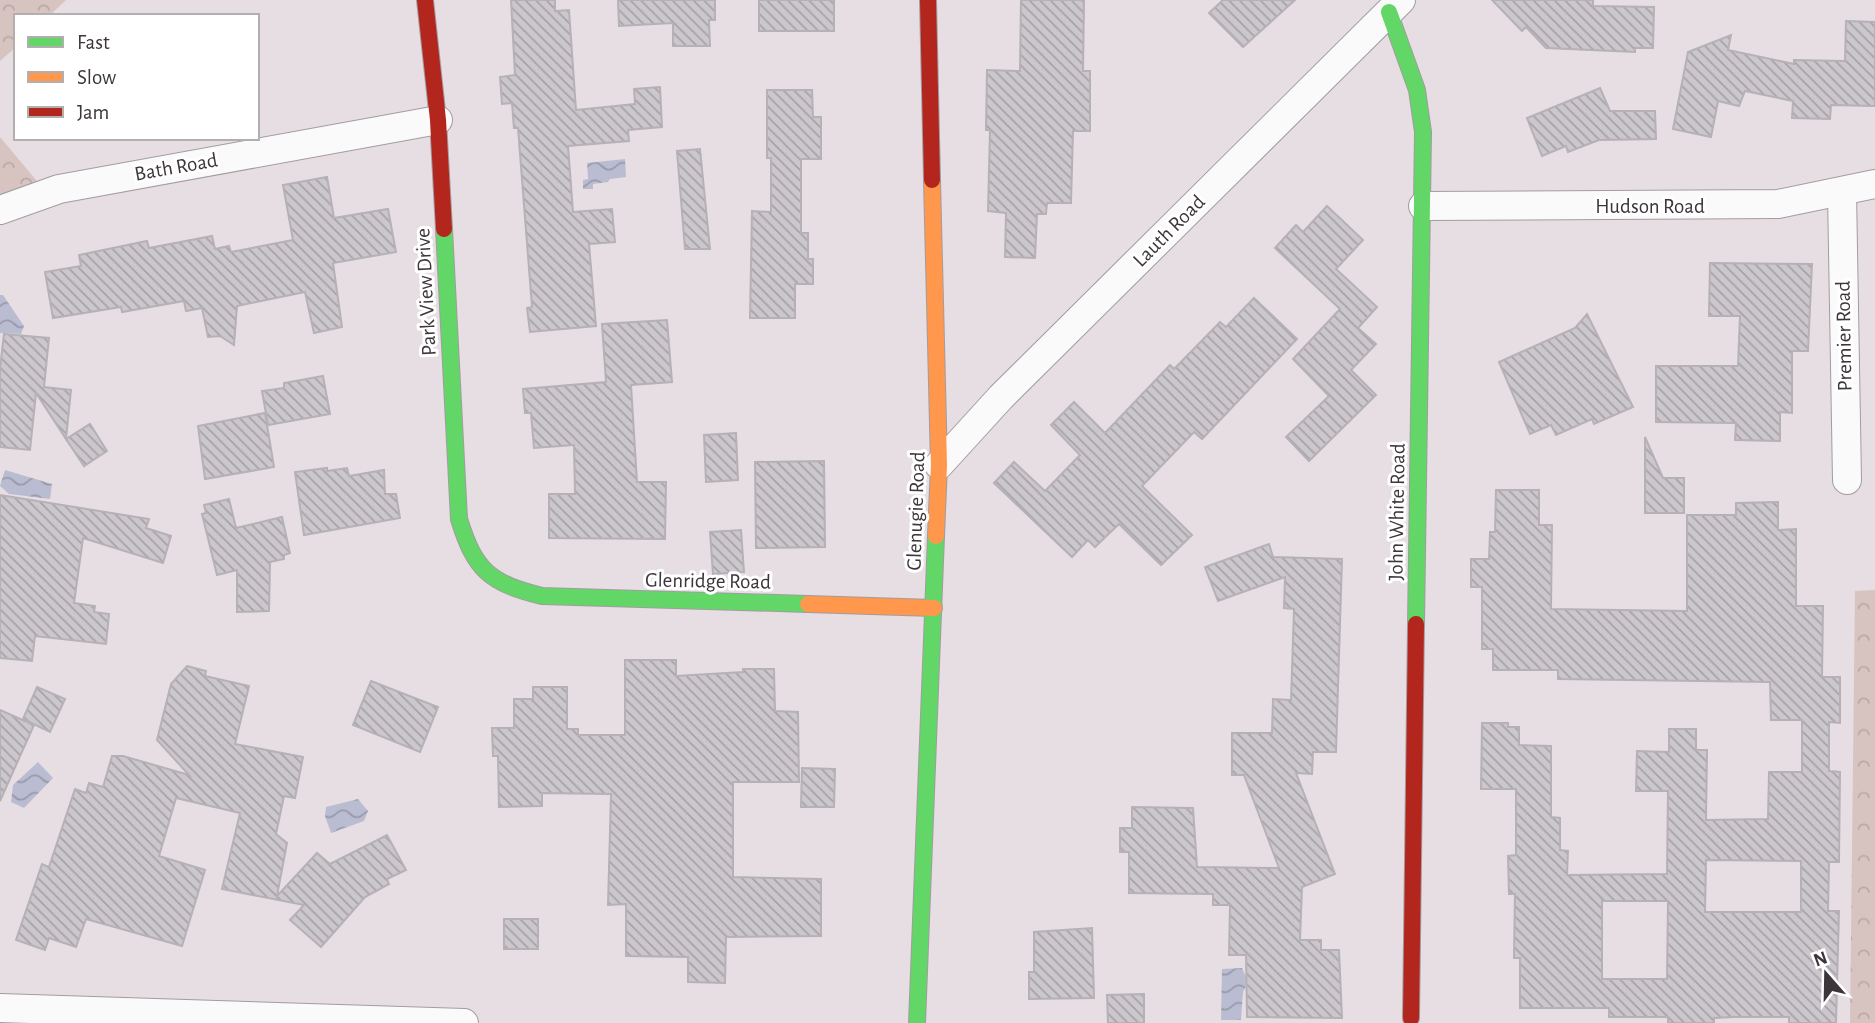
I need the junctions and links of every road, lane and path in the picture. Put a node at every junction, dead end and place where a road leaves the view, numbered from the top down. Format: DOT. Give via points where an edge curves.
graph roads {
  1 [pos="425,0"];
  2 [pos="928,0"];
  3 [pos="1395,6"];
  4 [pos="438,120"];
  5 [pos="1875,184"];
  6 [pos="1842,192"];
  7 [pos="1423,206"];
  8 [pos="0,210"];
  9 [pos="939,465"];
  10 [pos="1847,480"];
  11 [pos="485,577"];
  12 [pos="934,608"];
  13 [pos="0,1008"];
  14 [pos="1411,1018"];
  15 [pos="464,1023"];
  16 [pos="917,1023"];
  1 -- 4 [label="street, Park View Drive"];
  2 -- 9 [label="street, Glenugie Road"];
  3 -- 7 [label="street, John White Road" via="1423,132"];
  3 -- 9 [label="street, Lauth Road" via="1001,397"];
  4 -- 8 [label="street, Bath Road" via="59,188"];
  4 -- 11 [label="street, Park View Drive" via="459,519 473,559"];
  5 -- 6 [label="street, Hudson Road"];
  6 -- 7 [label="street, Hudson Road" via="1778,204"];
  6 -- 10 [label="street, Premier Road"];
  7 -- 14 [label="street, John White Road"];
  9 -- 12 [label="street, Glenugie Road"];
  11 -- 12 [label="street, Glenridge Road" via="542,596"];
  12 -- 16 [label="street, Glenugie Road"];
  13 -- 15 [label="street"];
}
